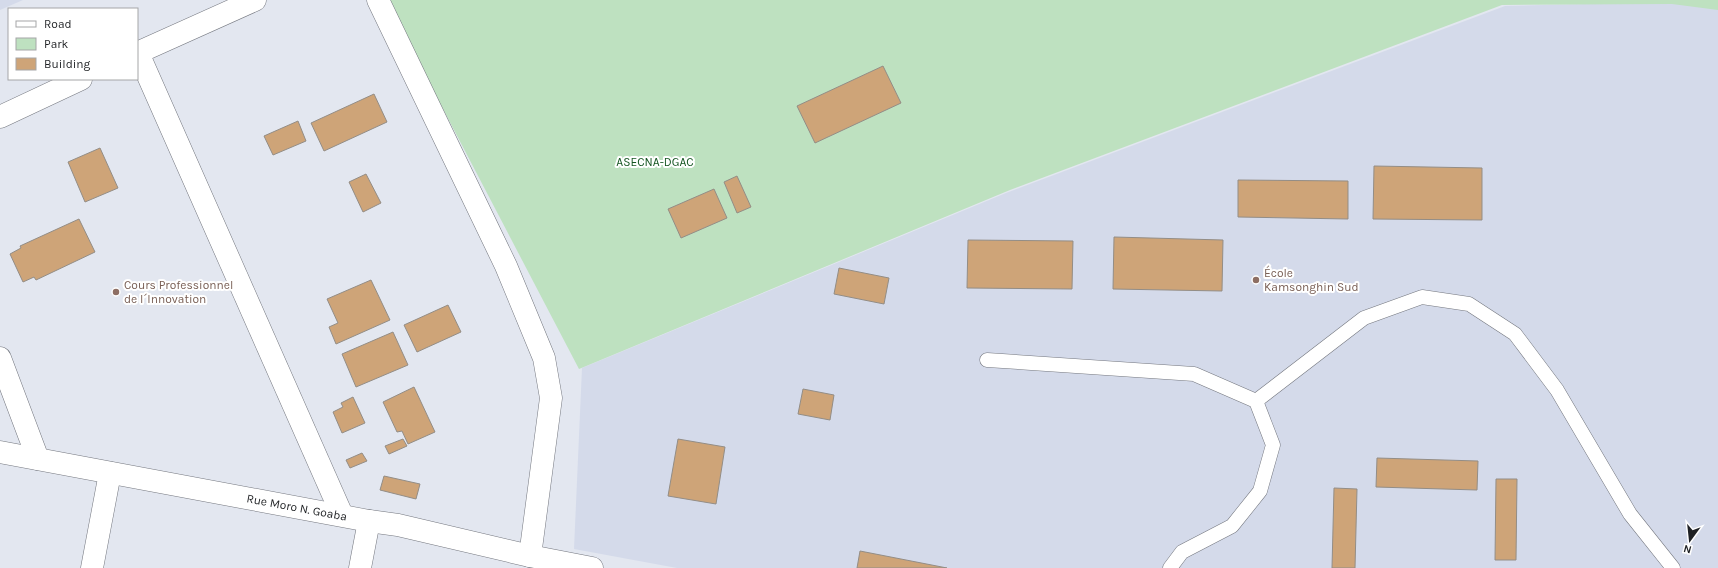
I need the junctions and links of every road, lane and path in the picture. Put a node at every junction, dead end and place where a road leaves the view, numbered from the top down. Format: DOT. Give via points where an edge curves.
graph roads {
  1 [pos="255,0"];
  2 [pos="378,0"];
  3 [pos="138,53"];
  4 [pos="79,80"];
  5 [pos="0,116"];
  6 [pos="0,358"];
  7 [pos="987,360"];
  8 [pos="1256,402"];
  9 [pos="0,452"];
  10 [pos="38,459"];
  11 [pos="110,473"];
  12 [pos="342,515"];
  13 [pos="369,521"];
  14 [pos="530,556"];
  15 [pos="92,568"];
  16 [pos="360,568"];
  17 [pos="592,568"];
  18 [pos="1170,568"];
  19 [pos="1673,568"];
  1 -- 3 [label="street"];
  2 -- 14 [label="street" via="506,266 544,358 551,398"];
  3 -- 12 [label="street"];
  4 -- 5 [label="street"];
  6 -- 10 [label="street"];
  7 -- 8 [label="lane" via="1194,374"];
  8 -- 18 [label="lane" via="1273,444 1260,491 1232,526 1182,552"];
  8 -- 19 [label="lane" via="1364,318 1422,298 1469,304 1515,334 1557,390 1630,514"];
  9 -- 10 [label="street, Rue Moro N. Goaba"];
  10 -- 11 [label="street, Rue Moro N. Goaba"];
  11 -- 12 [label="street, Rue Moro N. Goaba"];
  11 -- 15 [label="street"];
  12 -- 13 [label="street, Rue Moro N. Goaba"];
  13 -- 14 [label="street, Rue Moro N. Goaba" via="398,525"];
  13 -- 16 [label="street"];
  14 -- 17 [label="street, Rue Moro N. Goaba"];
}
